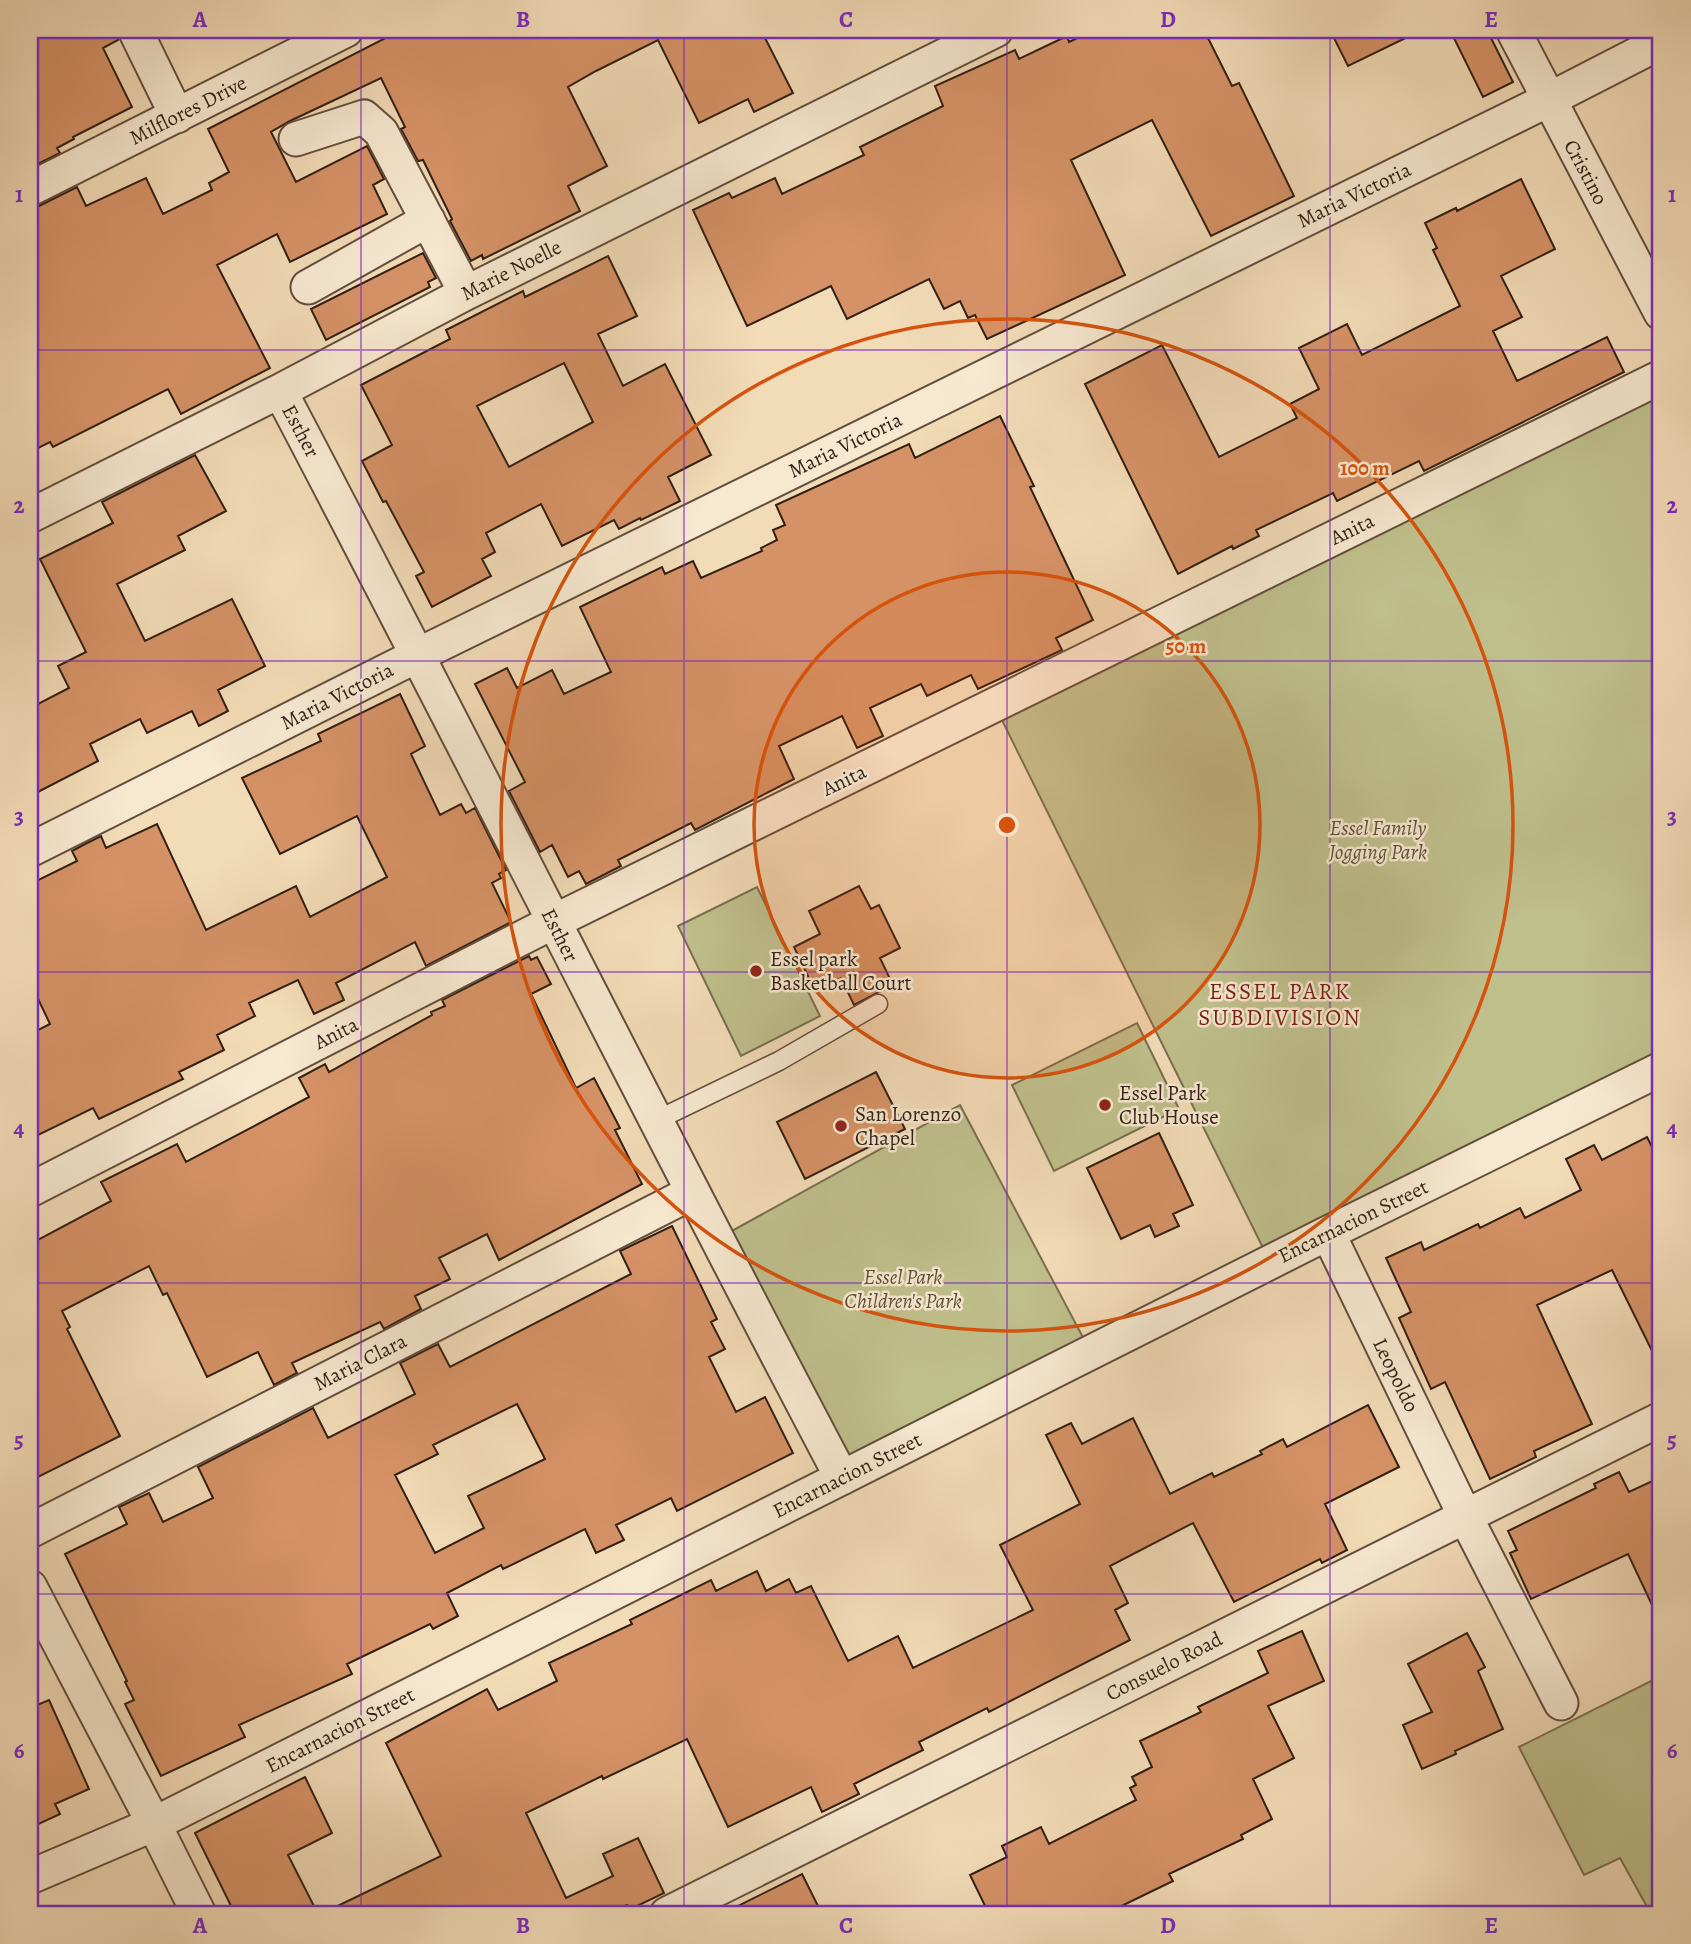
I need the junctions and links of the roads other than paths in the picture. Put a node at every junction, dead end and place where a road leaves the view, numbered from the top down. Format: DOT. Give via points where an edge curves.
graph roads {
  1 [pos="135,30"];
  2 [pos="346,30"];
  3 [pos="996,30"];
  4 [pos="1513,30"];
  5 [pos="1661,42"];
  6 [pos="1548,100"];
  7 [pos="177,116"];
  8 [pos="296,139"];
  9 [pos="30,189"];
  10 [pos="428,220"];
  11 [pos="308,287"];
  12 [pos="466,293"];
  13 [pos="1661,313"];
  14 [pos="1661,377"];
  15 [pos="280,391"];
  16 [pos="30,516"];
  17 [pos="418,654"];
  18 [pos="30,849"];
  19 [pos="553,922"];
  20 [pos="878,1004"];
  21 [pos="1661,1069"];
  22 [pos="657,1120"];
  23 [pos="30,1190"];
  24 [pos="691,1193"];
  25 [pos="1328,1233"];
  26 [pos="1661,1419"];
  27 [pos="842,1478"];
  28 [pos="1465,1516"];
  29 [pos="30,1531"];
  30 [pos="30,1587"];
  31 [pos="1561,1703"];
  32 [pos="154,1824"];
  33 [pos="30,1877"];
  34 [pos="199,1914"];
  35 [pos="667,1914"];
  1 -- 7 [label="street"];
  2 -- 7 [label="street, Milflores Drive"];
  3 -- 12 [label="street, Marie Noelle"];
  4 -- 6 [label="street, Cristino"];
  5 -- 6 [label="street, Maria Victoria"];
  6 -- 13 [label="street, Cristino"];
  6 -- 17 [label="street, Maria Victoria"];
  7 -- 9 [label="street, Milflores Drive"];
  8 -- 10 [label="street" via="364,117 381,132"];
  10 -- 11 [label="street"];
  10 -- 12 [label="street"];
  12 -- 15 [label="street, Marie Noelle"];
  14 -- 19 [label="street, Anita"];
  15 -- 16 [label="street, Marie Noelle"];
  15 -- 17 [label="street, Esther"];
  17 -- 18 [label="street, Maria Victoria"];
  17 -- 19 [label="street, Esther"];
  19 -- 22 [label="street, Esther"];
  19 -- 23 [label="street, Anita"];
  20 -- 22 [label="lane" via="779,1061"];
  21 -- 25 [label="street, Encarnacion Street"];
  22 -- 24 [label="street, Esther"];
  24 -- 27 [label="street, Esther"];
  24 -- 29 [label="street, Maria Clara"];
  25 -- 27 [label="street, Encarnacion Street"];
  25 -- 28 [label="street, Leopoldo"];
  26 -- 28 [label="street, Consuelo Road"];
  27 -- 32 [label="street, Encarnacion Street"];
  28 -- 31 [label="street, Leopoldo"];
  28 -- 35 [label="street, Consuelo Road"];
  30 -- 32 [label="street"];
  32 -- 33 [label="street, Encarnacion Street"];
  32 -- 34 [label="street"];
}
